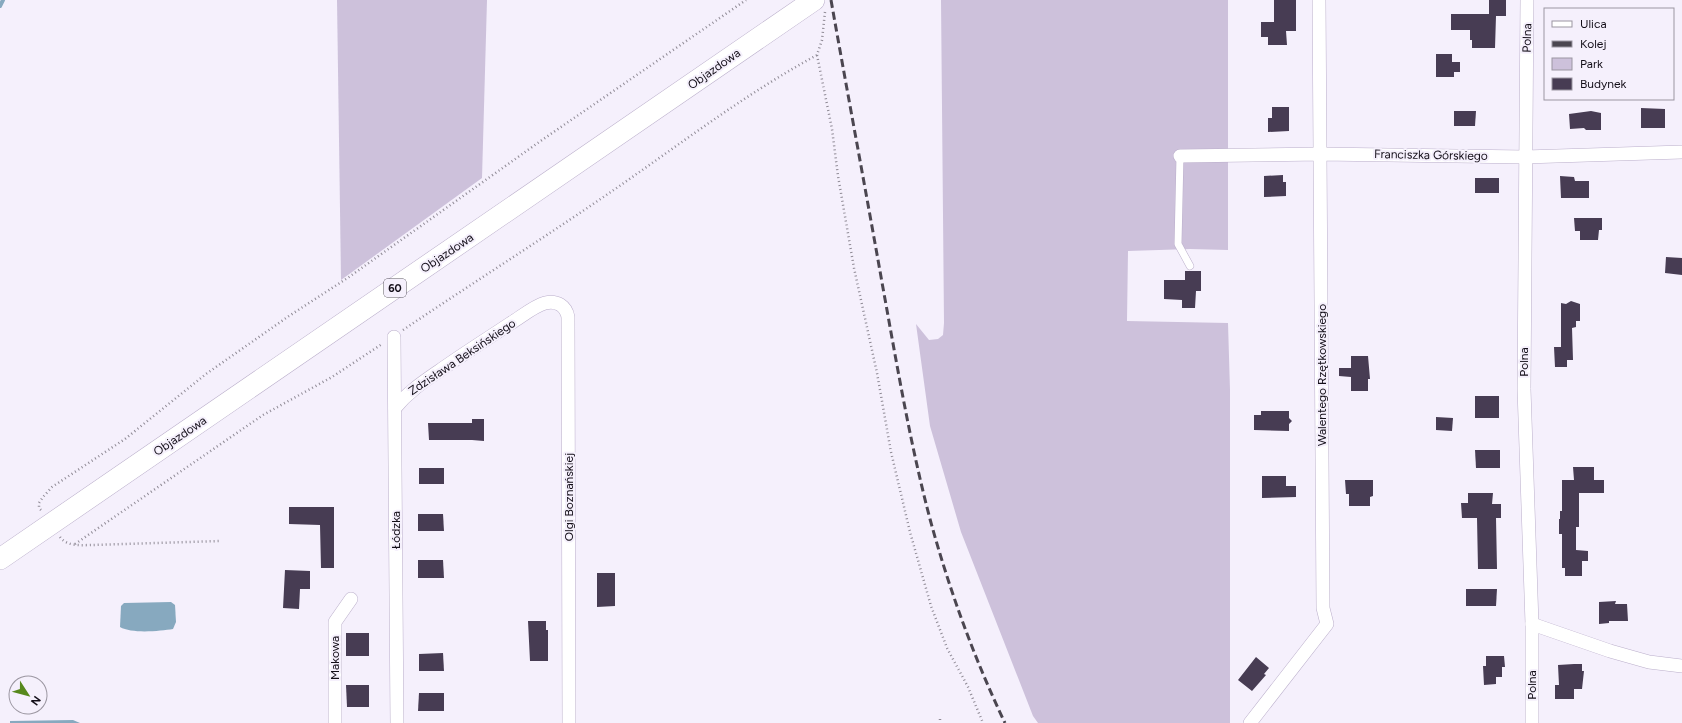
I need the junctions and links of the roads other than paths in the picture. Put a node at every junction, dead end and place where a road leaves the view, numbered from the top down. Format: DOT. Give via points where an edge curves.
graph roads {
  1 [pos="1319,0"];
  2 [pos="1527,0"];
  3 [pos="819,4"];
  4 [pos="1682,152"];
  5 [pos="1321,154"];
  6 [pos="1180,156"];
  7 [pos="1525,157"];
  8 [pos="1190,266"];
  9 [pos="532,310"];
  10 [pos="394,336"];
  11 [pos="395,408"];
  12 [pos="0,559"];
  13 [pos="351,599"];
  14 [pos="1532,624"];
  15 [pos="1682,666"];
  16 [pos="335,723"];
  17 [pos="397,723"];
  18 [pos="569,723"];
  19 [pos="1250,723"];
  20 [pos="1532,723"];
  1 -- 5 [label="street, Walentego Rzętkowskiego"];
  2 -- 7 [label="street, Polna"];
  3 -- 12 [label="main road, Objazdowa / 60" via="790,16"];
  4 -- 7 [label="street, Franciszka Górskiego"];
  5 -- 6 [label="street, Franciszka Górskiego"];
  5 -- 7 [label="street, Franciszka Górskiego"];
  5 -- 19 [label="street, Walentego Rzętkowskiego" via="1323,608 1327,624"];
  6 -- 8 [label="lane" via="1178,244"];
  7 -- 14 [label="street, Polna" via="1524,389"];
  9 -- 11 [label="street, Zdzisława Beksińskiego" via="473,347 408,393"];
  9 -- 18 [label="street, Olgi Boznańskiej" via="545,303 552,303 563,306 568,317"];
  10 -- 11 [label="street, Łódzka"];
  11 -- 17 [label="street, Łódzka"];
  13 -- 16 [label="street, Makowa" via="335,622"];
  14 -- 15 [label="street" via="1649,662"];
  14 -- 20 [label="street, Polna"];
}
